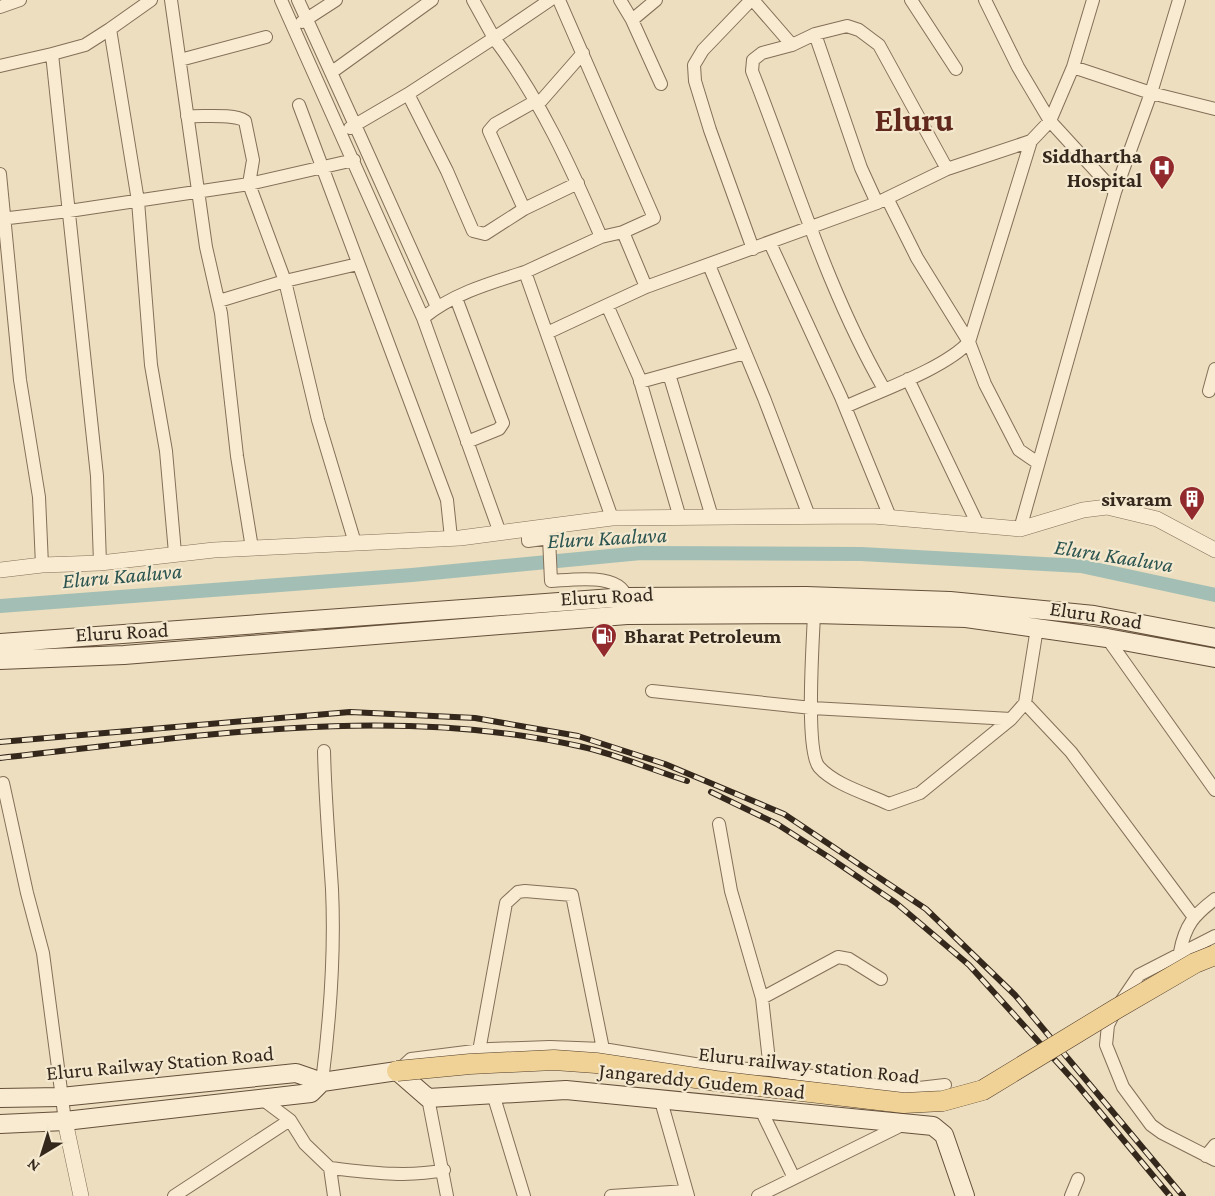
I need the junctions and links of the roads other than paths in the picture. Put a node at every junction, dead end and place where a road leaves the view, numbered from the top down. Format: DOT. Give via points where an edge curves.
graph roads {
  1 [pos="20,0"];
  2 [pos="151,0"];
  3 [pos="171,0"];
  4 [pos="281,0"];
  5 [pos="298,0"];
  6 [pos="336,0"];
  7 [pos="432,0"];
  8 [pos="473,0"];
  9 [pos="550,0"];
  10 [pos="559,0"];
  11 [pos="620,0"];
  12 [pos="656,0"];
  13 [pos="752,0"];
  14 [pos="912,0"];
  15 [pos="1093,0"];
  16 [pos="1179,0"];
  17 [pos="989,2"];
  18 [pos="0,7"];
  19 [pos="308,19"];
  20 [pos="632,20"];
  21 [pos="293,27"];
  22 [pos="110,29"];
  23 [pos="815,34"];
  24 [pos="266,37"];
  25 [pos="494,38"];
  26 [pos="792,45"];
  27 [pos="583,53"];
  28 [pos="52,54"];
  29 [pos="180,60"];
  30 [pos="0,66"];
  31 [pos="1073,67"];
  32 [pos="956,69"];
  33 [pos="332,72"];
  34 [pos="662,84"];
  35 [pos="1151,93"];
  36 [pos="408,94"];
  37 [pos="534,102"];
  38 [pos="299,105"];
  39 [pos="1215,109"];
  40 [pos="187,116"];
  41 [pos="1050,121"];
  42 [pos="355,125"];
  43 [pos="342,133"];
  44 [pos="1031,141"];
  45 [pos="350,161"];
  46 [pos="327,168"];
  47 [pos="947,169"];
  48 [pos="0,174"];
  49 [pos="578,183"];
  50 [pos="249,184"];
  51 [pos="200,191"];
  52 [pos="1115,192"];
  53 [pos="882,200"];
  54 [pos="138,201"];
  55 [pos="524,209"];
  56 [pos="69,211"];
  57 [pos="2,218"];
  58 [pos="812,225"];
  59 [pos="623,232"];
  60 [pos="601,237"];
  61 [pos="770,243"];
  62 [pos="753,249"];
  63 [pos="358,264"];
  64 [pos="709,265"];
  65 [pos="525,272"];
  66 [pos="285,281"];
  67 [pos="646,287"];
  68 [pos="456,298"];
  69 [pos="219,302"];
  70 [pos="607,305"];
  71 [pos="437,307"];
  72 [pos="423,318"];
  73 [pos="547,333"];
  74 [pos="969,342"];
  75 [pos="745,353"];
  76 [pos="669,374"];
  77 [pos="908,379"];
  78 [pos="640,382"];
  79 [pos="884,389"];
  80 [pos="845,407"];
  81 [pos="468,442"];
  82 [pos="1038,463"];
  83 [pos="808,516"];
  84 [pos="712,517"];
  85 [pos="890,517"];
  86 [pos="612,518"];
  87 [pos="680,518"];
  88 [pos="978,525"];
  89 [pos="1020,529"];
  90 [pos="500,533"];
  91 [pos="528,536"];
  92 [pos="456,538"];
  93 [pos="355,543"];
  94 [pos="252,548"];
  95 [pos="1215,550"];
  96 [pos="175,553"];
  97 [pos="100,563"];
  98 [pos="42,565"];
  99 [pos="0,570"];
  100 [pos="627,606"];
  101 [pos="814,615"];
  102 [pos="1037,628"];
  103 [pos="1107,638"];
  104 [pos="1215,638"];
  105 [pos="0,643"];
  106 [pos="1215,658"];
  107 [pos="0,660"];
  108 [pos="652,691"];
  109 [pos="1025,703"];
  110 [pos="812,708"];
  111 [pos="1011,719"];
  112 [pos="324,751"];
  113 [pos="3,783"];
  114 [pos="1215,790"];
  115 [pos="719,824"];
  116 [pos="1215,899"];
  117 [pos="1193,916"];
  118 [pos="1215,936"];
  119 [pos="1180,952"];
  120 [pos="1215,955"];
  121 [pos="880,980"];
  122 [pos="762,998"];
  123 [pos="1116,1009"];
  124 [pos="603,1049"];
  125 [pos="479,1051"];
  126 [pos="770,1070"];
  127 [pos="398,1071"];
  128 [pos="322,1082"];
  129 [pos="945,1085"];
  130 [pos="494,1094"];
  131 [pos="61,1096"];
  132 [pos="0,1098"];
  133 [pos="428,1098"];
  134 [pos="262,1099"];
  135 [pos="660,1101"];
  136 [pos="761,1110"];
  137 [pos="290,1120"];
  138 [pos="65,1121"];
  139 [pos="905,1123"];
  140 [pos="0,1125"];
  141 [pos="1215,1145"];
  142 [pos="1211,1158"];
  143 [pos="330,1168"];
  144 [pos="432,1172"];
  145 [pos="794,1178"];
  146 [pos="1078,1179"];
  147 [pos="774,1192"];
  148 [pos="687,1193"];
  149 [pos="81,1196"];
  150 [pos="174,1196"];
  151 [pos="334,1196"];
  152 [pos="447,1196"];
  153 [pos="524,1196"];
  154 [pos="611,1196"];
  155 [pos="758,1196"];
  156 [pos="966,1196"];
  157 [pos="1071,1196"];
  1 -- 18 [label="street"];
  2 -- 22 [label="street"];
  3 -- 29 [label="street"];
  4 -- 21 [label="street"];
  5 -- 19 [label="street"];
  6 -- 19 [label="street"];
  7 -- 33 [label="street"];
  8 -- 25 [label="street"];
  9 -- 25 [label="street"];
  10 -- 27 [label="street"];
  11 -- 20 [label="street"];
  12 -- 20 [label="street"];
  13 -- 26 [label="street"];
  13 -- 62 [label="street" via="703,50 694,65 710,130"];
  14 -- 32 [label="street"];
  15 -- 31 [label="street"];
  16 -- 35 [label="street"];
  17 -- 41 [label="street" via="1018,67"];
  19 -- 21 [label="street"];
  19 -- 33 [label="street"];
  20 -- 34 [label="street"];
  21 -- 43 [label="street"];
  22 -- 28 [label="street" via="85,45"];
  22 -- 54 [label="street"];
  23 -- 26 [label="street"];
  23 -- 47 [label="street" via="847,26 879,45"];
  23 -- 53 [label="street" via="861,168"];
  24 -- 29 [label="street"];
  25 -- 36 [label="street"];
  25 -- 37 [label="street" via="523,77"];
  26 -- 58 [label="street" via="762,53 753,60 752,71"];
  27 -- 37 [label="street" via="541,101"];
  27 -- 59 [label="street" via="654,218"];
  28 -- 30 [label="street"];
  28 -- 56 [label="street"];
  29 -- 40 [label="street"];
  31 -- 35 [label="street"];
  31 -- 41 [label="street"];
  33 -- 42 [label="street"];
  35 -- 39 [label="street"];
  35 -- 52 [label="street"];
  36 -- 42 [label="street"];
  36 -- 55 [label="street" via="473,231 485,234"];
  37 -- 49 [label="street" via="551,126"];
  37 -- 55 [label="street" via="489,131"];
  38 -- 46 [label="street"];
  40 -- 50 [label="street" via="231,116 245,121 254,160"];
  40 -- 51 [label="street"];
  41 -- 44 [label="street"];
  41 -- 52 [label="street"];
  42 -- 43 [label="street"];
  42 -- 71 [label="street"];
  43 -- 45 [label="street"];
  44 -- 47 [label="street"];
  44 -- 74 [label="street"];
  45 -- 46 [label="street"];
  45 -- 72 [label="street"];
  46 -- 50 [label="street"];
  46 -- 63 [label="street"];
  47 -- 53 [label="street"];
  48 -- 57 [label="street"];
  49 -- 55 [label="street"];
  49 -- 60 [label="street"];
  50 -- 51 [label="street"];
  50 -- 66 [label="street"];
  51 -- 54 [label="street"];
  51 -- 69 [label="street" via="206,246"];
  52 -- 82 [label="street"];
  53 -- 58 [label="street"];
  53 -- 74 [label="street"];
  54 -- 56 [label="street"];
  54 -- 96 [label="street" via="152,366 166,451"];
  56 -- 57 [label="street"];
  56 -- 97 [label="street" via="97,476"];
  57 -- 98 [label="street" via="20,380 39,497"];
  58 -- 61 [label="street"];
  58 -- 79 [label="street" via="867,361"];
  59 -- 60 [label="street"];
  59 -- 67 [label="street"];
  60 -- 65 [label="street"];
  61 -- 62 [label="street"];
  61 -- 80 [label="street"];
  62 -- 64 [label="street"];
  63 -- 66 [label="street"];
  63 -- 92 [label="street" via="447,500"];
  64 -- 67 [label="street"];
  64 -- 75 [label="street"];
  65 -- 68 [label="street"];
  65 -- 73 [label="street"];
  66 -- 69 [label="street"];
  66 -- 93 [label="street" via="318,420"];
  67 -- 70 [label="street"];
  68 -- 71 [label="street"];
  68 -- 81 [label="street" via="503,423 499,429"];
  69 -- 94 [label="street"];
  70 -- 73 [label="street"];
  70 -- 78 [label="street"];
  71 -- 72 [label="street"];
  72 -- 81 [label="street"];
  73 -- 86 [label="street"];
  74 -- 77 [label="street" via="962,350"];
  74 -- 82 [label="street" via="985,384 1019,450"];
  75 -- 76 [label="street"];
  75 -- 83 [label="street"];
  76 -- 78 [label="street"];
  76 -- 84 [label="street"];
  77 -- 79 [label="street"];
  77 -- 88 [label="street"];
  78 -- 87 [label="street"];
  79 -- 80 [label="street"];
  80 -- 85 [label="street"];
  81 -- 90 [label="street"];
  82 -- 89 [label="street"];
  83 -- 84 [label="street"];
  83 -- 85 [label="street"];
  84 -- 87 [label="street"];
  85 -- 88 [label="street"];
  86 -- 87 [label="street"];
  86 -- 91 [label="street"];
  88 -- 89 [label="street"];
  89 -- 95 [label="street" via="1083,510 1115,508 1157,519"];
  90 -- 91 [label="street"];
  90 -- 92 [label="street"];
  91 -- 100 [label="street" via="549,538 551,581 606,580 621,589"];
  92 -- 93 [label="street"];
  93 -- 94 [label="street"];
  94 -- 96 [label="street"];
  96 -- 97 [label="street"];
  97 -- 98 [label="street"];
  98 -- 99 [label="street"];
  100 -- 101 [label="main road, Eluru Road"];
  100 -- 104 [label="main road, Eluru Road" via="806,596 950,601 1094,615"];
  100 -- 105 [label="main road, Eluru Road"];
  100 -- 107 [label="main road, Eluru Road" via="124,655"];
  101 -- 102 [label="main road, Eluru Road" via="966,618"];
  101 -- 110 [label="street"];
  102 -- 103 [label="main road, Eluru Road"];
  102 -- 109 [label="street"];
  103 -- 106 [label="main road, Eluru Road"];
  103 -- 114 [label="street"];
  108 -- 110 [label="street"];
  109 -- 111 [label="street"];
  109 -- 117 [label="street" via="1071,752"];
  110 -- 111 [label="street"];
  110 -- 111 [label="street" via="814,760 828,774 889,804 920,793"];
  112 -- 128 [label="street" via="332,890 329,1026"];
  113 -- 131 [label="street" via="43,953"];
  115 -- 122 [label="street" via="731,891"];
  116 -- 117 [label="street"];
  117 -- 119 [label="street"];
  118 -- 119 [label="street"];
  119 -- 123 [label="street" via="1139,975"];
  120 -- 123 [label="main road, Eluru railway station Road, bridge"];
  121 -- 122 [label="street" via="849,959 838,957"];
  122 -- 126 [label="street"];
  123 -- 127 [label="main road, Eluru railway station Road, bridge" via="983,1090 943,1101 904,1104 716,1082 596,1062 503,1062"];
  123 -- 142 [label="street" via="1108,1025 1106,1045 1123,1087 1151,1125"];
  124 -- 125 [label="street"];
  124 -- 125 [label="street" via="572,895 525,891 506,903"];
  124 -- 126 [label="street" via="713,1067"];
  125 -- 127 [label="street" via="411,1059"];
  126 -- 129 [label="street" via="875,1085"];
  127 -- 128 [label="main road, Eluru railway station Road"];
  127 -- 133 [label="main road"];
  128 -- 131 [label="main road, Eluru Railway Station Road" via="296,1073"];
  128 -- 134 [label="main road, Eluru railway station Road" via="311,1093"];
  130 -- 133 [label="main road, Jangareddy Gudem Road"];
  130 -- 135 [label="main road, Jangareddy Gudem Road" via="566,1090"];
  130 -- 153 [label="street"];
  131 -- 132 [label="main road, Eluru Railway Station Road"];
  131 -- 138 [label="street"];
  133 -- 144 [label="street"];
  134 -- 137 [label="street"];
  134 -- 138 [label="main road, Eluru railway station Road"];
  135 -- 136 [label="main road, Jangareddy Gudem Road"];
  135 -- 148 [label="street"];
  136 -- 139 [label="main road, Jangareddy Gudem Road"];
  136 -- 145 [label="street"];
  137 -- 143 [label="street" via="305,1143"];
  137 -- 150 [label="street"];
  138 -- 140 [label="main road"];
  138 -- 149 [label="street"];
  139 -- 145 [label="street"];
  139 -- 156 [label="main road, Jangareddy Gudem Road" via="933,1126 944,1135"];
  141 -- 142 [label="street"];
  143 -- 144 [label="street"];
  143 -- 151 [label="street"];
  144 -- 152 [label="street"];
  145 -- 147 [label="street"];
  146 -- 157 [label="street"];
  147 -- 155 [label="street"];
  148 -- 154 [label="street"];
}
